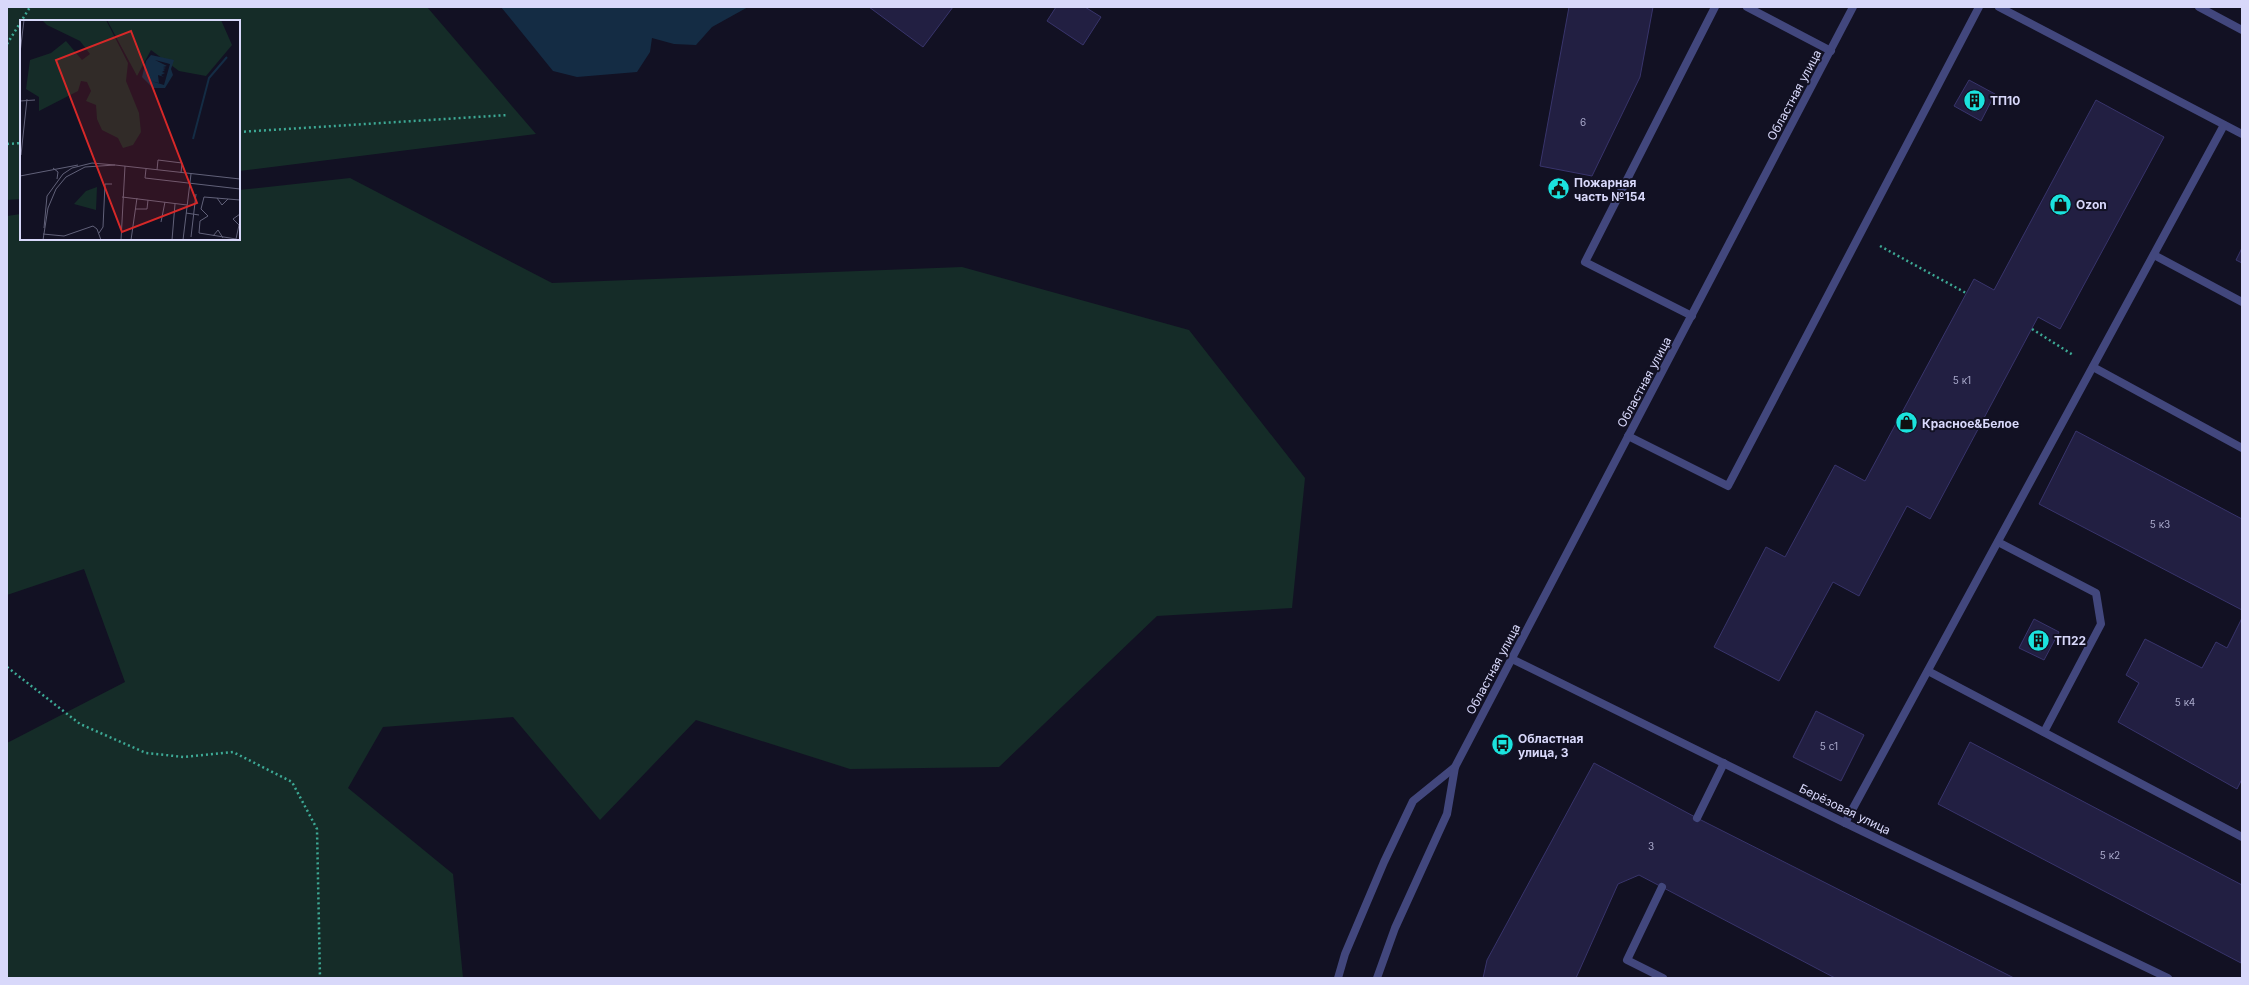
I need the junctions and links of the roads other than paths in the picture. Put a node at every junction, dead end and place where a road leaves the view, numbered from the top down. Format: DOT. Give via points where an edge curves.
graph roads {
  1 [pos="1715,7"];
  2 [pos="1747,7"];
  3 [pos="1853,7"];
  4 [pos="1979,7"];
  5 [pos="1999,7"];
  6 [pos="2199,7"];
  7 [pos="2242,30"];
  8 [pos="1831,51"];
  9 [pos="2224,125"];
  10 [pos="2242,134"];
  11 [pos="2154,255"];
  12 [pos="2242,302"];
  13 [pos="1692,316"];
  14 [pos="2092,367"];
  15 [pos="1628,436"];
  16 [pos="2242,448"];
  17 [pos="1998,542"];
  18 [pos="1512,659"];
  19 [pos="1928,671"];
  20 [pos="2044,732"];
  21 [pos="1724,763"];
  22 [pos="1455,767"];
  23 [pos="1697,818"];
  24 [pos="1845,823"];
  25 [pos="2242,837"];
  26 [pos="1662,887"];
  27 [pos="1338,978"];
  28 [pos="1377,978"];
  29 [pos="1663,978"];
  30 [pos="2168,978"];
  1 -- 13 [label="street" via="1585,262"];
  2 -- 8 [label="street"];
  3 -- 8 [label="street, Областная улица"];
  4 -- 15 [label="street" via="1728,486"];
  5 -- 9 [label="street"];
  6 -- 7 [label="street"];
  8 -- 13 [label="street, Областная улица"];
  9 -- 10 [label="street"];
  9 -- 11 [label="street"];
  11 -- 12 [label="street"];
  11 -- 14 [label="street"];
  13 -- 15 [label="street, Областная улица"];
  14 -- 16 [label="street"];
  14 -- 17 [label="street"];
  15 -- 18 [label="street, Областная улица"];
  17 -- 19 [label="street"];
  17 -- 20 [label="street" via="2096,593 2101,624"];
  18 -- 21 [label="street, Берёзовая улица"];
  18 -- 22 [label="street, Областная улица"];
  19 -- 20 [label="street"];
  19 -- 24 [label="street"];
  20 -- 25 [label="street"];
  21 -- 23 [label="street"];
  21 -- 24 [label="street, Берёзовая улица"];
  22 -- 27 [label="street, Областная улица" via="1413,801 1354,933"];
  22 -- 28 [label="street, Областная улица" via="1447,814 1395,928"];
  24 -- 30 [label="street, Берёзовая улица"];
  26 -- 29 [label="street" via="1627,960"];
}
